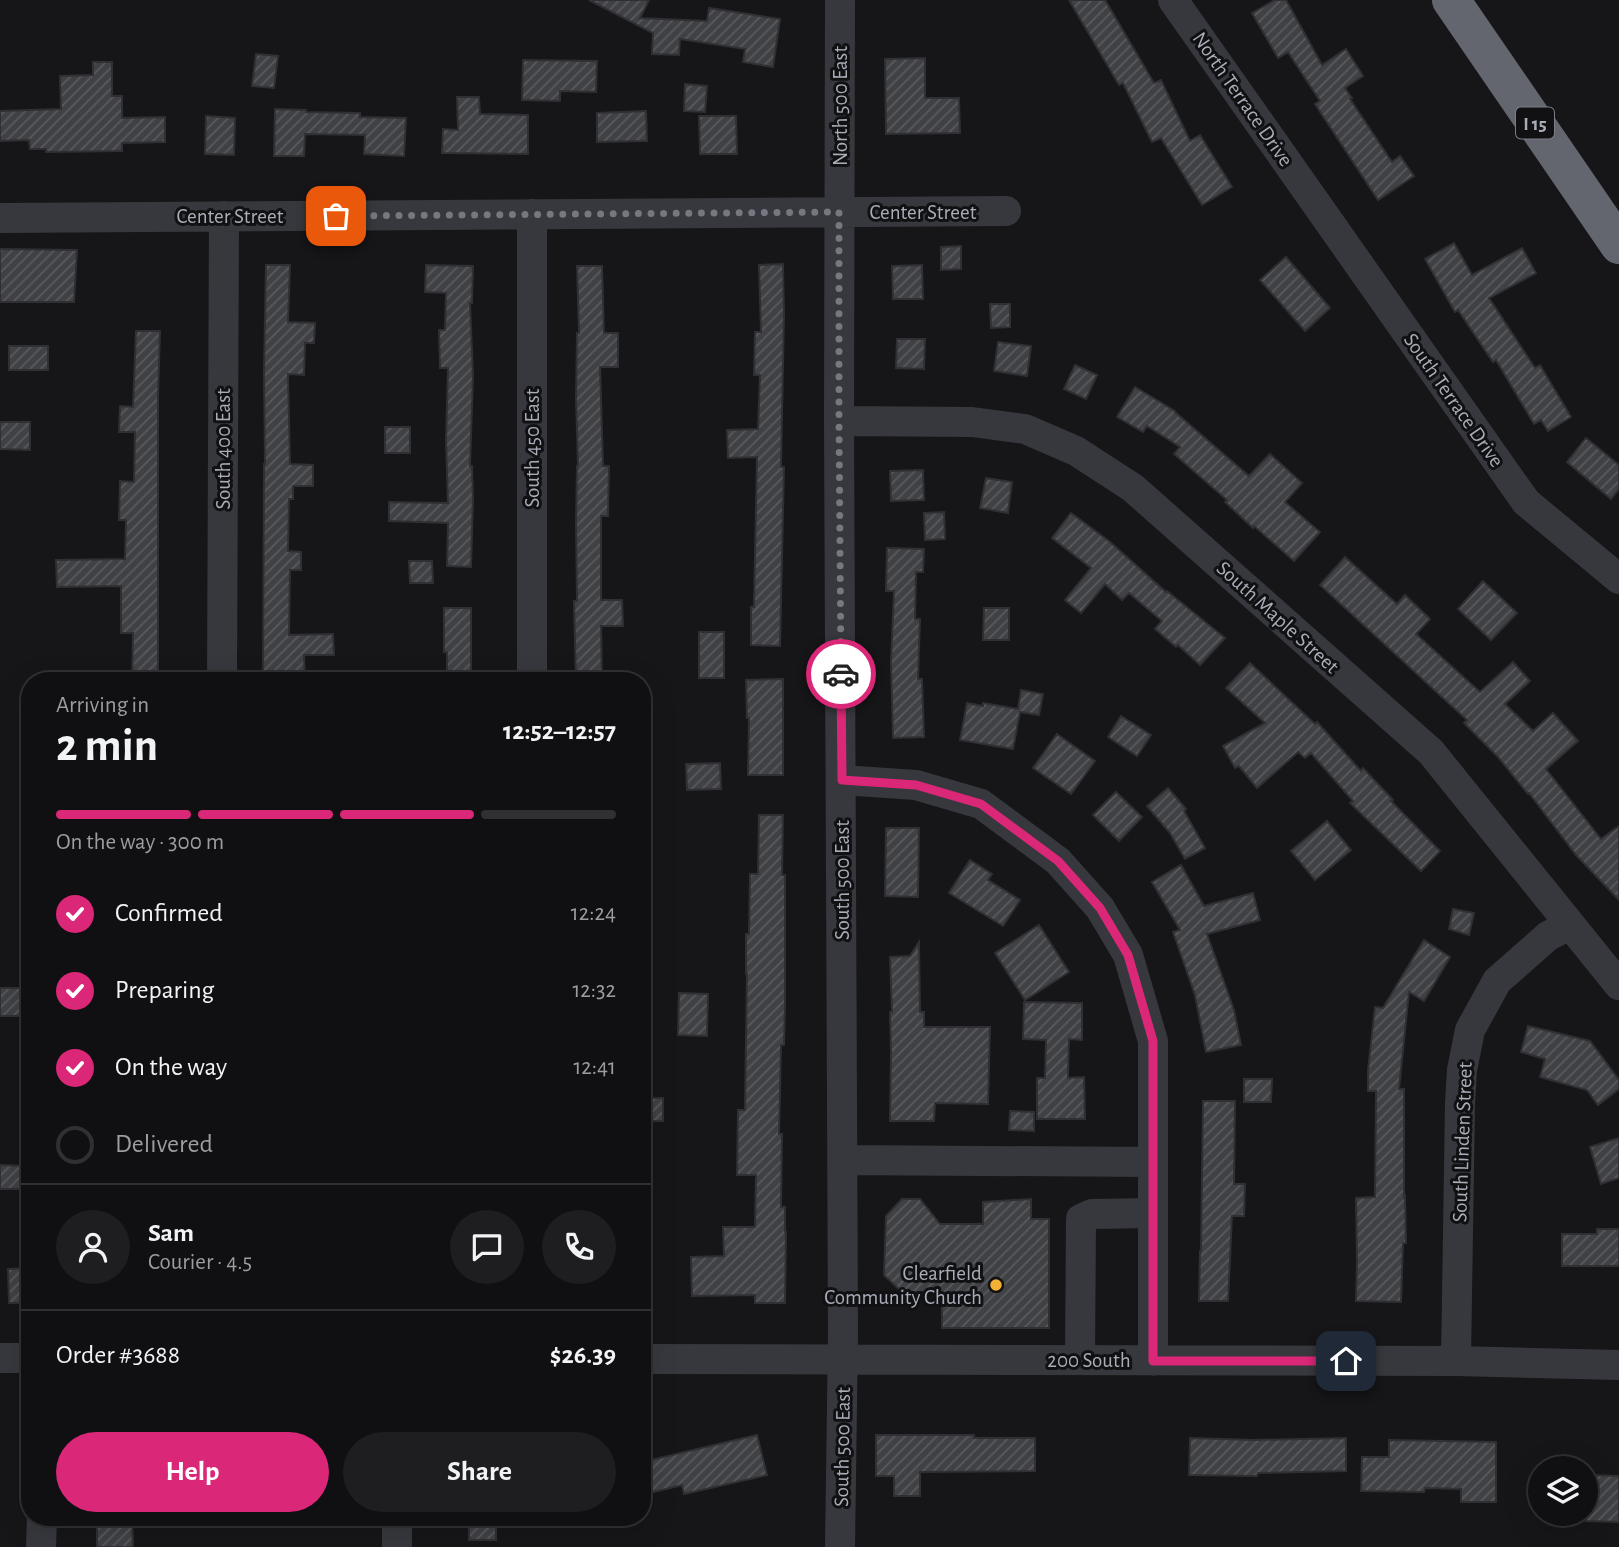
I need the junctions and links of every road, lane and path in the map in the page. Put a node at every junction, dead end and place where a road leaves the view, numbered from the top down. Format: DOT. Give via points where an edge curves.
graph roads {
  1 [pos="839,0"];
  2 [pos="1172,0"];
  3 [pos="1451,0"];
  4 [pos="1313,199"];
  5 [pos="1006,211"];
  6 [pos="839,212"];
  7 [pos="532,214"];
  8 [pos="224,216"];
  9 [pos="0,218"];
  10 [pos="1619,245"];
  11 [pos="839,421"];
  12 [pos="1619,579"];
  13 [pos="222,672"];
  14 [pos="532,672"];
  15 [pos="842,780"];
  16 [pos="1570,925"];
  17 [pos="1619,985"];
  18 [pos="842,1160"];
  19 [pos="1153,1162"];
  20 [pos="1153,1213"];
  21 [pos="0,1358"];
  22 [pos="21,1358"];
  23 [pos="651,1359"];
  24 [pos="843,1360"];
  25 [pos="1080,1360"];
  26 [pos="1153,1361"];
  27 [pos="1456,1361"];
  28 [pos="1619,1365"];
  29 [pos="42,1526"];
  30 [pos="397,1526"];
  31 [pos="41,1547"];
  32 [pos="397,1547"];
  33 [pos="840,1547"];
  1 -- 6 [label="street, North 500 East"];
  2 -- 4 [label="street, North Terrace Drive"];
  3 -- 10 [label="highway, I 15"];
  4 -- 12 [label="street, South Terrace Drive" via="1526,502"];
  5 -- 6 [label="street, Center Street"];
  6 -- 7 [label="street, Center Street"];
  6 -- 11 [label="street, South 500 East"];
  7 -- 8 [label="street, Center Street"];
  7 -- 14 [label="street, South 450 East"];
  8 -- 9 [label="street, Center Street"];
  8 -- 13 [label="street, South 400 East"];
  11 -- 15 [label="street, South 500 East"];
  11 -- 16 [label="street, South Maple Street" via="972,422 1025,429 1076,450 1133,488 1431,752"];
  15 -- 18 [label="street, South 500 East"];
  15 -- 19 [label="street" via="916,785 981,804 1058,861 1100,908 1128,955 1153,1041"];
  16 -- 17 [label="street, South Maple Street"];
  16 -- 27 [label="street, South Linden Street" via="1548,936 1497,981 1470,1030 1460,1102"];
  18 -- 19 [label="street"];
  18 -- 24 [label="street, South 500 East"];
  19 -- 20 [label="street"];
  20 -- 25 [label="street" via="1093,1214 1081,1219"];
  20 -- 26 [label="street"];
  21 -- 22 [label="street"];
  23 -- 24 [label="street, 200 South"];
  24 -- 25 [label="street, 200 South"];
  24 -- 33 [label="street, South 500 East"];
  25 -- 26 [label="street, 200 South"];
  26 -- 27 [label="street, 200 South"];
  27 -- 28 [label="street, 200 South"];
  29 -- 31 [label="street"];
  30 -- 32 [label="street"];
}
